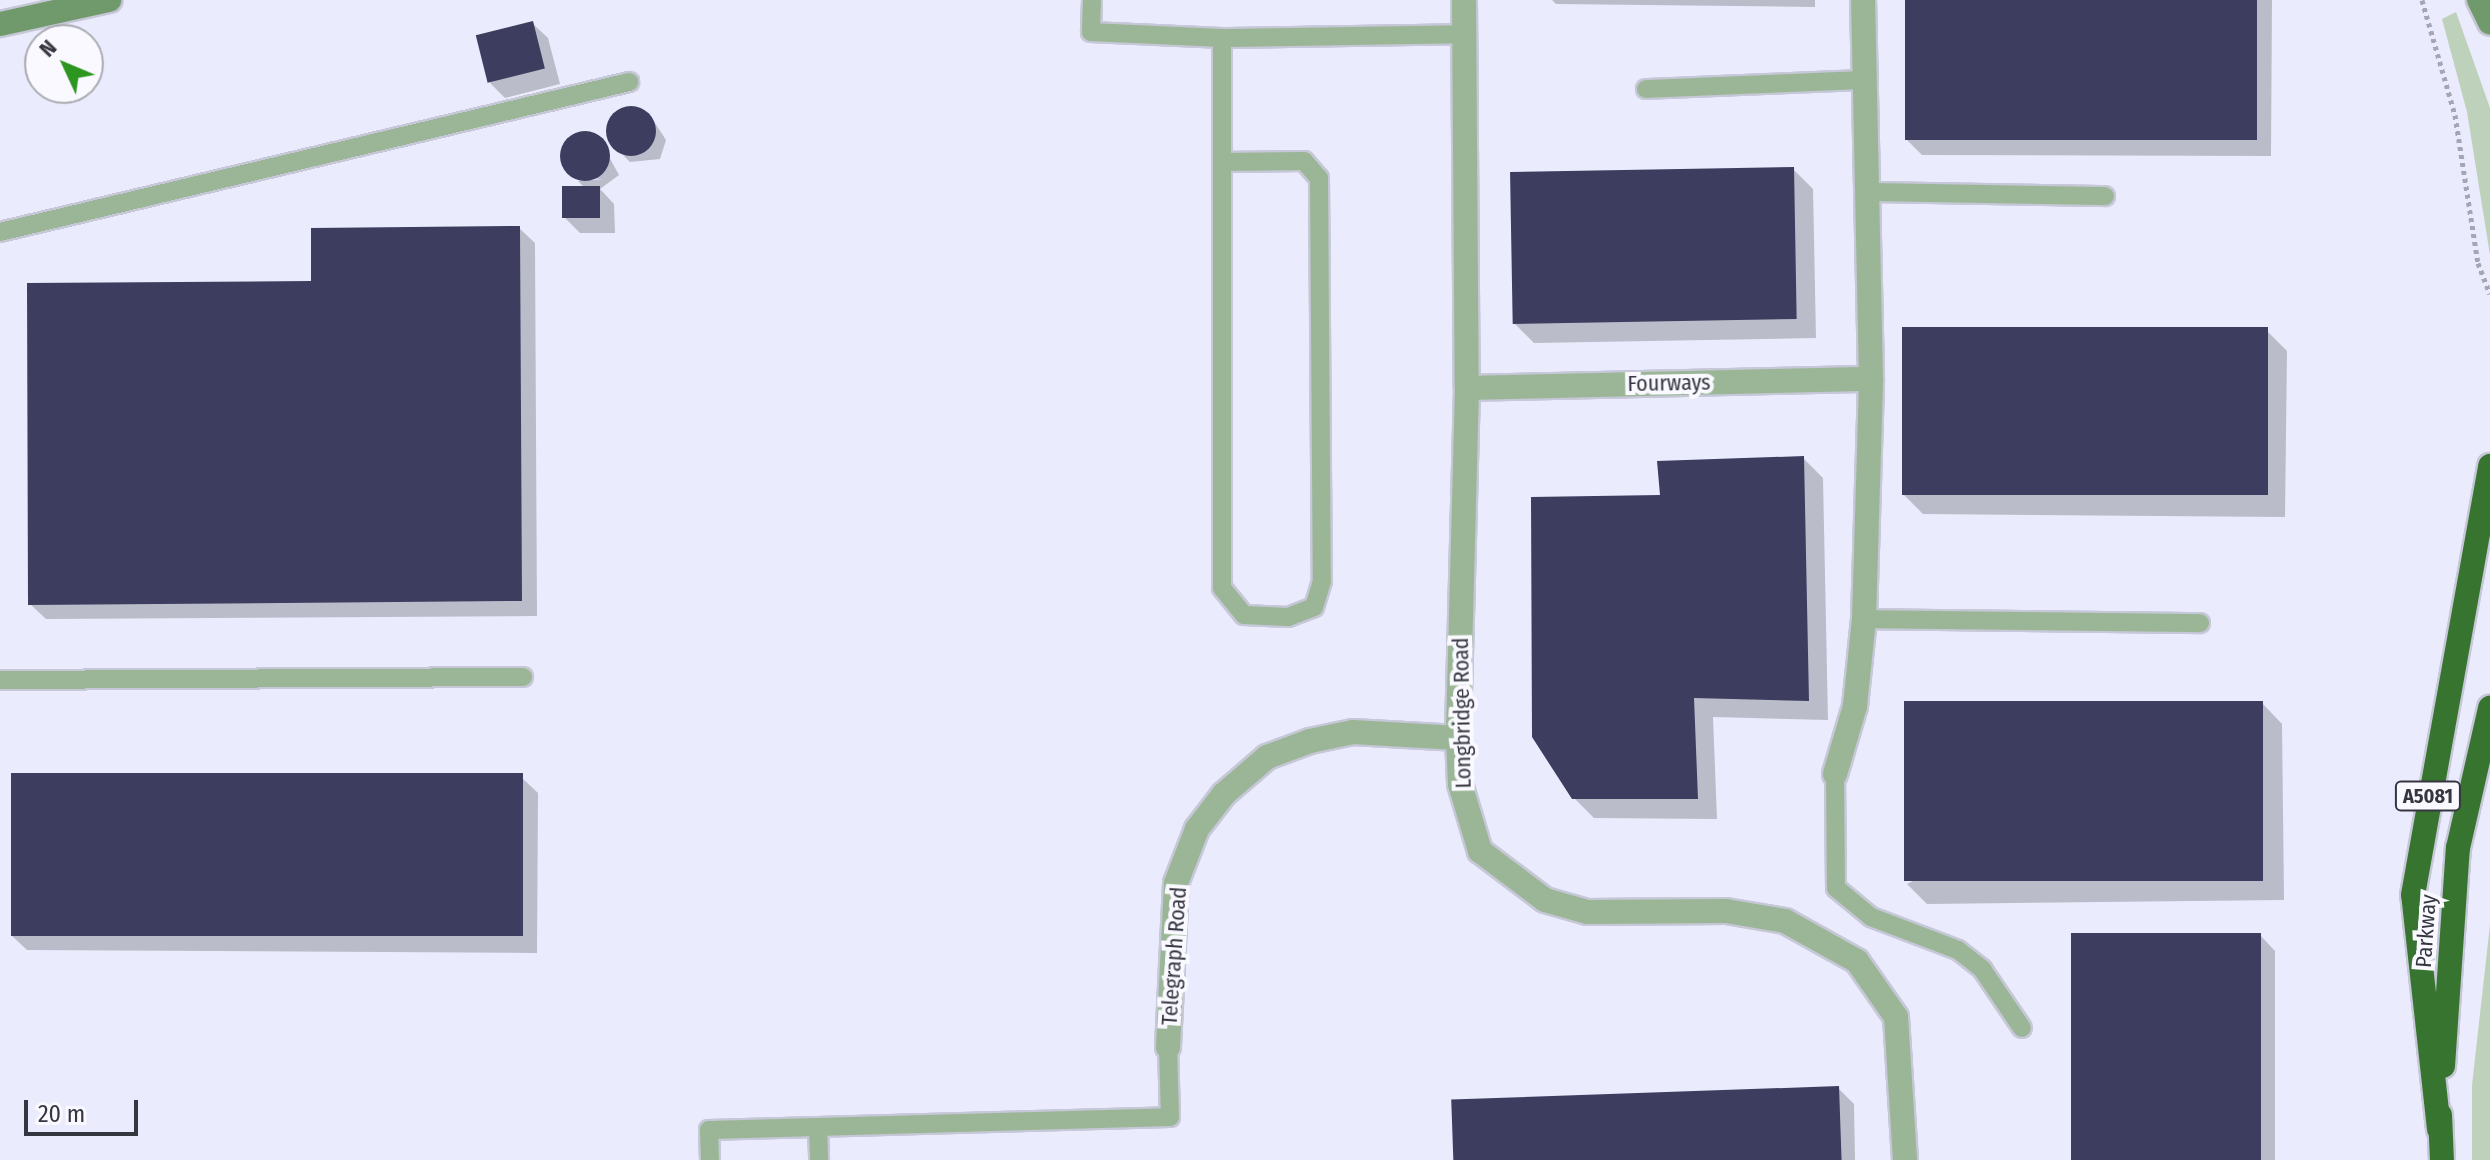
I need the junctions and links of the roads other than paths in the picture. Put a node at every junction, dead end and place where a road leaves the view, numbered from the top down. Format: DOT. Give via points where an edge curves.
graph roads {
  1 [pos="109,0"];
  2 [pos="1092,0"];
  3 [pos="1464,0"];
  4 [pos="1863,0"];
  5 [pos="2479,0"];
  6 [pos="2490,23"];
  7 [pos="0,24"];
  8 [pos="1466,34"];
  9 [pos="1222,38"];
  10 [pos="1865,80"];
  11 [pos="629,82"];
  12 [pos="1646,89"];
  13 [pos="1222,162"];
  14 [pos="1867,192"];
  15 [pos="2105,196"];
  16 [pos="0,232"];
  17 [pos="1871,379"];
  18 [pos="1467,388"];
  19 [pos="2490,466"];
  20 [pos="1864,619"];
  21 [pos="2200,623"];
  22 [pos="523,677"];
  23 [pos="0,680"];
  24 [pos="2490,708"];
  25 [pos="1458,738"];
  26 [pos="1835,774"];
  27 [pos="2022,1028"];
  28 [pos="1168,1047"];
  29 [pos="818,1127"];
  30 [pos="2439,1129"];
  31 [pos="710,1160"];
  32 [pos="819,1160"];
  33 [pos="1905,1160"];
  34 [pos="2442,1160"];
  1 -- 7 [label="main road"];
  2 -- 9 [label="lane" via="1091,32"];
  3 -- 8 [label="street, Longbridge Road"];
  4 -- 10 [label="street"];
  5 -- 6 [label="main road"];
  8 -- 9 [label="lane"];
  8 -- 18 [label="street, Longbridge Road"];
  9 -- 13 [label="lane"];
  10 -- 12 [label="lane"];
  10 -- 14 [label="street"];
  11 -- 16 [label="lane"];
  13 -- 13 [label="lane" via="1222,588 1244,615 1288,617 1314,607 1322,581 1319,178 1304,161"];
  14 -- 15 [label="lane"];
  14 -- 17 [label="street"];
  17 -- 18 [label="street, Fourways"];
  17 -- 20 [label="street"];
  18 -- 25 [label="street, Longbridge Road"];
  19 -- 30 [label="highway, A5081" via="2413,895"];
  20 -- 21 [label="lane"];
  20 -- 26 [label="street" via="1855,706"];
  22 -- 23 [label="lane"];
  24 -- 30 [label="highway, Parkway / A5081" via="2458,848"];
  25 -- 28 [label="street, Telegraph Road" via="1353,732 1310,741 1267,757 1224,794 1197,829 1176,883"];
  25 -- 33 [label="street, Longbridge Road" via="1460,784 1480,851 1545,900 1587,912 1726,911 1785,921 1857,961 1896,1017"];
  26 -- 27 [label="lane" via="1836,888 1871,917 1958,950 1982,969"];
  28 -- 29 [label="lane" via="1170,1117"];
  29 -- 31 [label="lane" via="709,1130"];
  29 -- 32 [label="lane"];
  30 -- 34 [label="highway, Parkway / A5081"];
}
